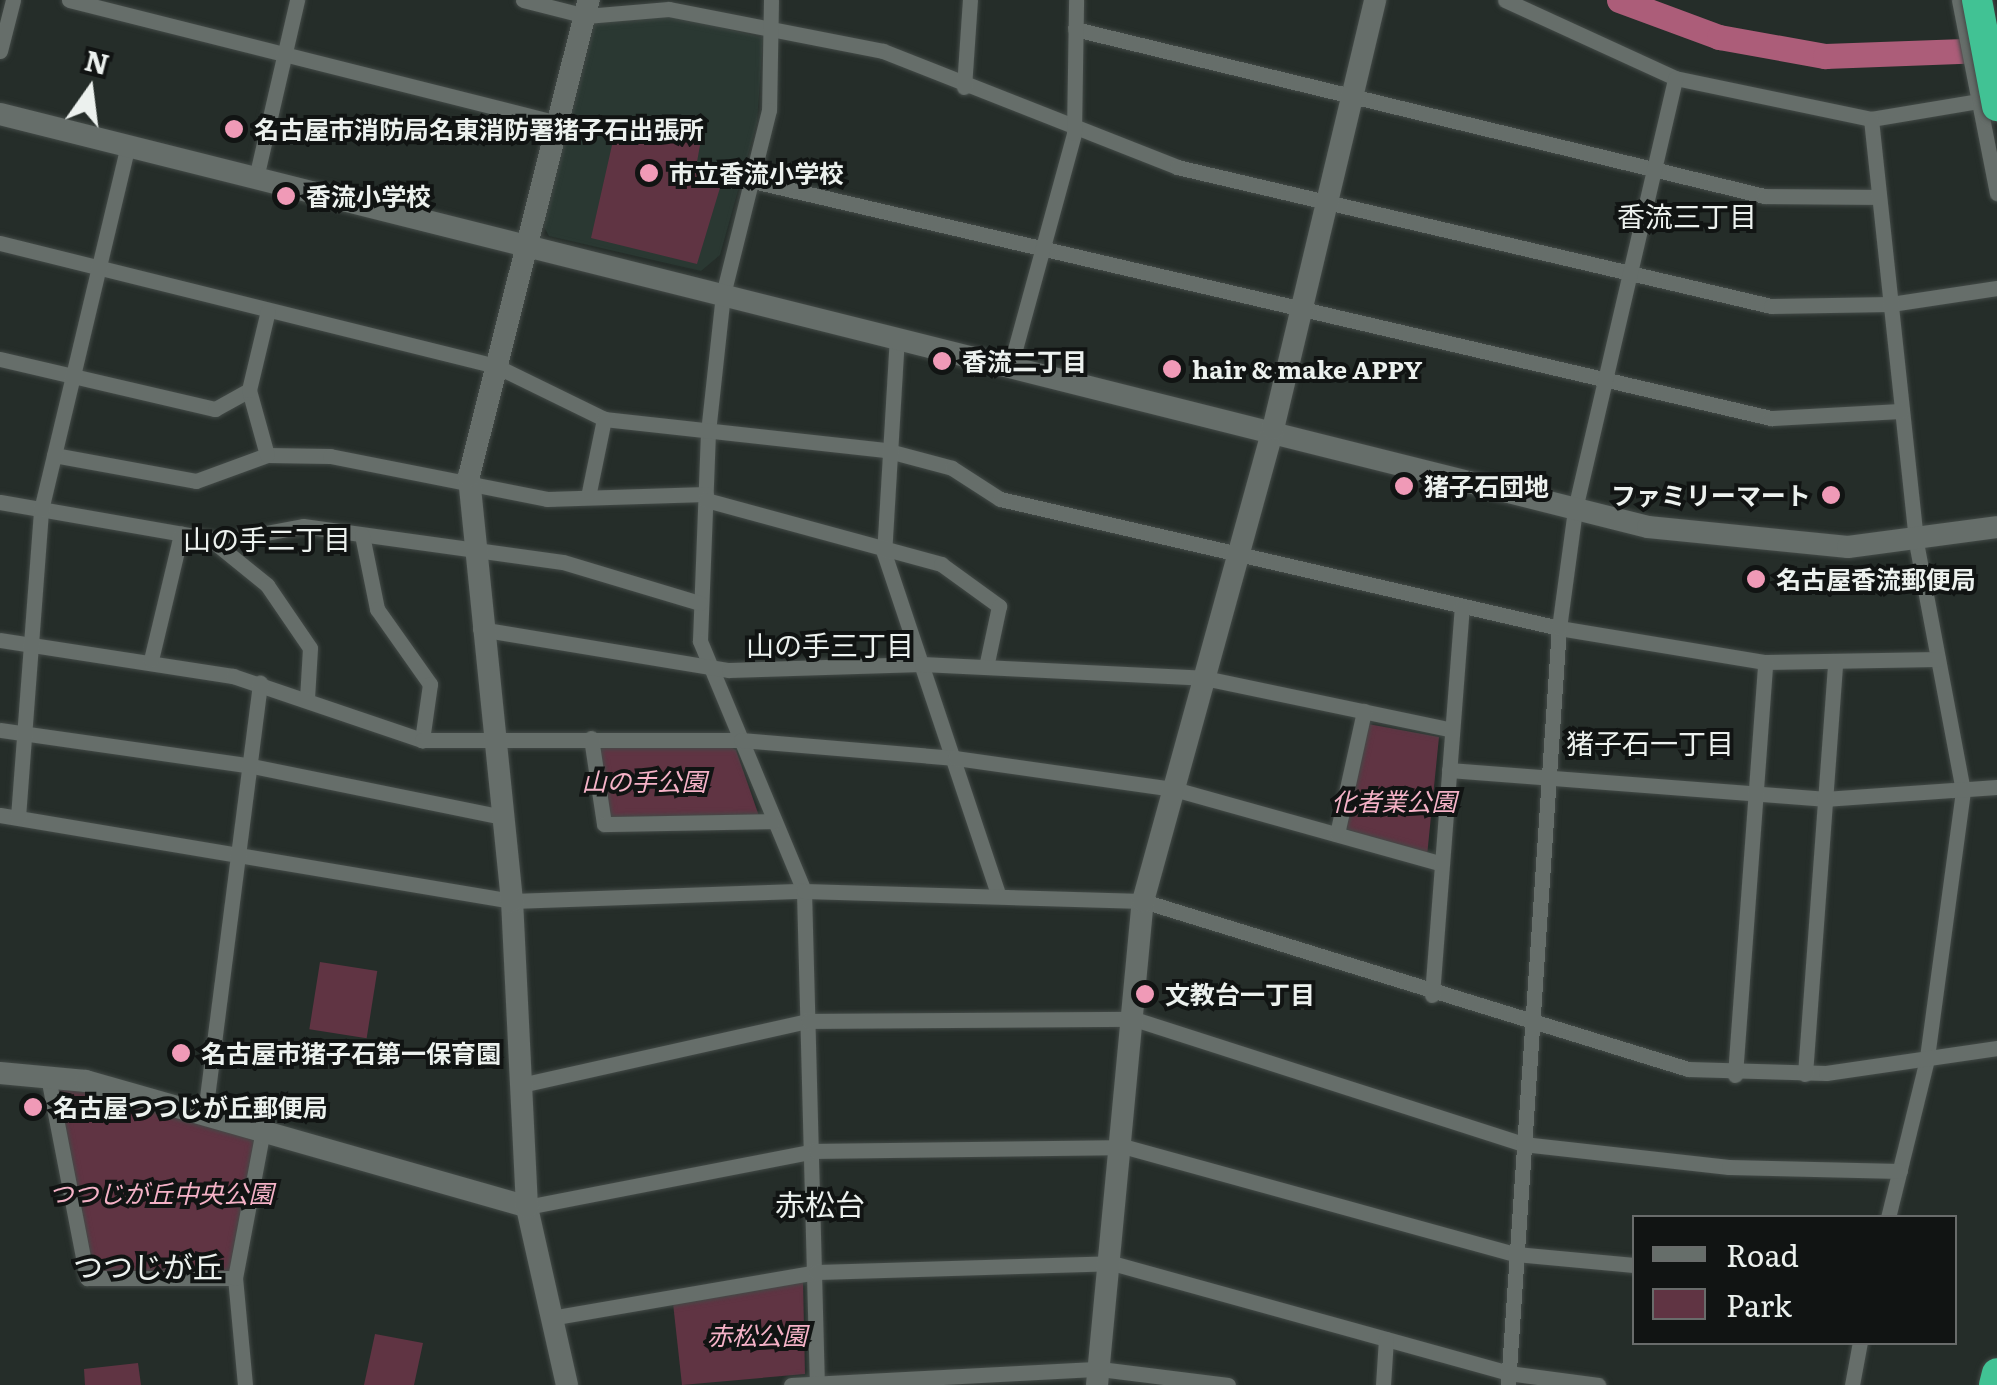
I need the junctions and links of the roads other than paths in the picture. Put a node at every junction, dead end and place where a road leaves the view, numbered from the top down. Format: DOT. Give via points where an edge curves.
graph roads {
  1 [pos="13,0"];
  2 [pos="69,0"];
  3 [pos="297,0"];
  4 [pos="523,0"];
  5 [pos="770,0"];
  6 [pos="970,0"];
  7 [pos="1076,0"];
  8 [pos="1375,0"];
  9 [pos="1504,0"];
  10 [pos="1966,4"];
  11 [pos="588,8"];
  12 [pos="774,28"];
  13 [pos="1074,28"];
  14 [pos="0,51"];
  15 [pos="286,54"];
  16 [pos="1675,78"];
  17 [pos="964,87"];
  18 [pos="1352,96"];
  19 [pos="1985,97"];
  20 [pos="1997,98"];
  21 [pos="0,114"];
  22 [pos="1871,119"];
  23 [pos="558,123"];
  24 [pos="1074,134"];
  25 [pos="128,146"];
  26 [pos="1654,170"];
  27 [pos="256,178"];
  28 [pos="753,181"];
  29 [pos="1997,193"];
  30 [pos="1879,196"];
  31 [pos="1327,202"];
  32 [pos="0,243"];
  33 [pos="529,246"];
  34 [pos="1037,250"];
  35 [pos="99,268"];
  36 [pos="1630,273"];
  37 [pos="1997,288"];
  38 [pos="723,294"];
  39 [pos="1891,304"];
  40 [pos="268,310"];
  41 [pos="1302,310"];
  42 [pos="897,336"];
  43 [pos="0,358"];
  44 [pos="1011,364"];
  45 [pos="496,366"];
  46 [pos="72,378"];
  47 [pos="1604,380"];
  48 [pos="250,390"];
  49 [pos="1902,412"];
  50 [pos="604,420"];
  51 [pos="1273,429"];
  52 [pos="708,432"];
  53 [pos="885,450"];
  54 [pos="54,455"];
  55 [pos="267,455"];
  56 [pos="470,486"];
  57 [pos="589,492"];
  58 [pos="706,497"];
  59 [pos="0,502"];
  60 [pos="1575,509"];
  61 [pos="41,510"];
  62 [pos="1997,527"];
  63 [pos="181,534"];
  64 [pos="362,535"];
  65 [pos="209,538"];
  66 [pos="1916,542"];
  67 [pos="475,553"];
  68 [pos="884,553"];
  69 [pos="1238,555"];
  70 [pos="700,604"];
  71 [pos="1462,606"];
  72 [pos="1559,628"];
  73 [pos="480,629"];
  74 [pos="0,640"];
  75 [pos="31,645"];
  76 [pos="1938,659"];
  77 [pos="151,660"];
  78 [pos="1835,661"];
  79 [pos="1765,662"];
  80 [pos="922,664"];
  81 [pos="986,667"];
  82 [pos="712,668"];
  83 [pos="1204,678"];
  84 [pos="260,683"];
  85 [pos="307,698"];
  86 [pos="1364,712"];
  87 [pos="0,730"];
  88 [pos="1452,730"];
  89 [pos="24,733"];
  90 [pos="493,738"];
  91 [pos="591,738"];
  92 [pos="422,740"];
  93 [pos="741,740"];
  94 [pos="955,758"];
  95 [pos="252,766"];
  96 [pos="1449,770"];
  97 [pos="1549,779"];
  98 [pos="1997,787"];
  99 [pos="1174,788"];
  100 [pos="1963,791"];
  101 [pos="1755,796"];
  102 [pos="1824,798"];
  103 [pos="0,814"];
  104 [pos="18,817"];
  105 [pos="502,817"];
  106 [pos="774,821"];
  107 [pos="1336,834"];
  108 [pos="243,855"];
  109 [pos="1442,864"];
  110 [pos="804,891"];
  111 [pos="998,894"];
  112 [pos="512,900"];
  113 [pos="1143,902"];
  114 [pos="1432,995"];
  115 [pos="1134,1019"];
  116 [pos="808,1021"];
  117 [pos="1531,1027"];
  118 [pos="1997,1048"];
  119 [pos="1927,1059"];
  120 [pos="0,1073"];
  121 [pos="1735,1074"];
  122 [pos="1806,1074"];
  123 [pos="48,1077"];
  124 [pos="521,1085"];
  125 [pos="204,1113"];
  126 [pos="263,1130"];
  127 [pos="1523,1144"];
  128 [pos="1126,1147"];
  129 [pos="816,1151"];
  130 [pos="1900,1171"];
  131 [pos="527,1207"];
  132 [pos="1889,1215"];
  133 [pos="1516,1254"];
  134 [pos="1112,1263"];
  135 [pos="1632,1265"];
  136 [pos="816,1272"];
  137 [pos="234,1278"];
  138 [pos="550,1318"];
  139 [pos="1386,1339"];
  140 [pos="1859,1345"];
  141 [pos="1997,1374"];
  142 [pos="1098,1377"];
  143 [pos="1508,1379"];
  144 [pos="817,1382"];
  145 [pos="245,1385"];
  146 [pos="567,1385"];
  147 [pos="791,1385"];
  148 [pos="1228,1385"];
  149 [pos="1383,1385"];
  150 [pos="1598,1385"];
  151 [pos="1852,1385"];
  152 [pos="1994,1385"];
  1 -- 14 [label="street"];
  2 -- 15 [label="street"];
  3 -- 15 [label="street"];
  4 -- 11 [label="street"];
  5 -- 12 [label="street"];
  6 -- 17 [label="street"];
  7 -- 13 [label="street"];
  8 -- 18 [label="street"];
  9 -- 16 [label="street"];
  10 -- 19 [label="highway, bridge"];
  11 -- 12 [label="street" via="669,9"];
  11 -- 23 [label="street"];
  12 -- 17 [label="street" via="882,50"];
  12 -- 28 [label="street"];
  13 -- 18 [label="street"];
  13 -- 24 [label="street"];
  15 -- 23 [label="street"];
  15 -- 27 [label="street"];
  16 -- 22 [label="street"];
  16 -- 26 [label="street"];
  17 -- 24 [label="street"];
  18 -- 26 [label="street"];
  18 -- 31 [label="street"];
  19 -- 20 [label="street"];
  19 -- 22 [label="street"];
  19 -- 29 [label="street"];
  21 -- 25 [label="street"];
  22 -- 30 [label="street"];
  23 -- 33 [label="street"];
  24 -- 31 [label="street"];
  24 -- 34 [label="street"];
  25 -- 27 [label="street"];
  25 -- 35 [label="street"];
  26 -- 30 [label="street" via="1764,196"];
  26 -- 36 [label="street"];
  27 -- 33 [label="street"];
  28 -- 34 [label="street"];
  28 -- 38 [label="street"];
  30 -- 39 [label="street"];
  31 -- 36 [label="street"];
  31 -- 41 [label="street"];
  32 -- 35 [label="street"];
  33 -- 38 [label="street"];
  33 -- 45 [label="street"];
  34 -- 41 [label="street"];
  34 -- 44 [label="street"];
  35 -- 40 [label="street"];
  35 -- 46 [label="street"];
  36 -- 39 [label="street" via="1771,306"];
  36 -- 47 [label="street"];
  37 -- 39 [label="street"];
  38 -- 42 [label="street"];
  38 -- 52 [label="street"];
  39 -- 49 [label="street"];
  40 -- 45 [label="street"];
  40 -- 48 [label="street"];
  41 -- 47 [label="street"];
  41 -- 51 [label="street"];
  42 -- 44 [label="street"];
  42 -- 53 [label="street"];
  43 -- 46 [label="street"];
  44 -- 51 [label="street"];
  45 -- 50 [label="street"];
  45 -- 56 [label="street"];
  46 -- 48 [label="street" via="215,409"];
  46 -- 54 [label="street"];
  47 -- 49 [label="street" via="1771,418"];
  47 -- 60 [label="street"];
  48 -- 55 [label="street"];
  49 -- 66 [label="street"];
  50 -- 52 [label="street"];
  50 -- 57 [label="street"];
  51 -- 60 [label="street"];
  51 -- 69 [label="street"];
  52 -- 53 [label="street"];
  52 -- 58 [label="street"];
  53 -- 68 [label="street"];
  53 -- 69 [label="street" via="952,468 1000,499"];
  54 -- 55 [label="street" via="196,481"];
  54 -- 61 [label="street"];
  55 -- 56 [label="street" via="330,456"];
  56 -- 57 [label="street" via="546,499"];
  56 -- 67 [label="street"];
  57 -- 58 [label="street"];
  58 -- 68 [label="street" via="796,518"];
  58 -- 70 [label="street"];
  59 -- 61 [label="street"];
  60 -- 66 [label="street" via="1724,540"];
  60 -- 72 [label="street"];
  61 -- 63 [label="street"];
  61 -- 75 [label="street"];
  62 -- 66 [label="street"];
  63 -- 65 [label="street"];
  63 -- 77 [label="street"];
  64 -- 65 [label="street" via="303,526"];
  64 -- 67 [label="street"];
  64 -- 92 [label="street" via="377,609 430,684"];
  65 -- 85 [label="street" via="268,585 310,648"];
  66 -- 76 [label="street"];
  67 -- 70 [label="street" via="563,562"];
  67 -- 73 [label="street"];
  68 -- 80 [label="street"];
  68 -- 81 [label="street" via="941,564 998,606"];
  69 -- 71 [label="street"];
  69 -- 83 [label="street"];
  70 -- 82 [label="street"];
  71 -- 72 [label="street"];
  71 -- 88 [label="street"];
  72 -- 79 [label="street"];
  72 -- 97 [label="street"];
  73 -- 82 [label="street"];
  73 -- 90 [label="street"];
  74 -- 75 [label="street"];
  75 -- 77 [label="street"];
  75 -- 89 [label="street"];
  76 -- 78 [label="street"];
  76 -- 100 [label="street"];
  77 -- 84 [label="street"];
  78 -- 79 [label="street"];
  78 -- 102 [label="street"];
  79 -- 101 [label="street"];
  80 -- 81 [label="street"];
  80 -- 82 [label="street"];
  80 -- 94 [label="street"];
  81 -- 83 [label="street"];
  82 -- 93 [label="street"];
  83 -- 86 [label="street"];
  83 -- 99 [label="street"];
  84 -- 85 [label="street"];
  84 -- 95 [label="street"];
  85 -- 92 [label="street"];
  86 -- 88 [label="street"];
  86 -- 107 [label="street"];
  87 -- 89 [label="street"];
  88 -- 96 [label="street"];
  89 -- 95 [label="street"];
  89 -- 104 [label="street"];
  90 -- 91 [label="street"];
  90 -- 92 [label="street"];
  90 -- 105 [label="street"];
  91 -- 93 [label="street"];
  91 -- 106 [label="street" via="604,824"];
  93 -- 94 [label="street"];
  93 -- 106 [label="street"];
  94 -- 99 [label="street"];
  94 -- 111 [label="street"];
  95 -- 105 [label="street"];
  95 -- 108 [label="street"];
  96 -- 97 [label="street"];
  96 -- 109 [label="street"];
  97 -- 101 [label="street"];
  97 -- 117 [label="street"];
  98 -- 100 [label="street"];
  99 -- 107 [label="street"];
  99 -- 113 [label="street"];
  100 -- 102 [label="street"];
  100 -- 119 [label="street"];
  101 -- 102 [label="street"];
  101 -- 121 [label="street"];
  102 -- 122 [label="street"];
  103 -- 104 [label="street"];
  104 -- 108 [label="street"];
  105 -- 112 [label="street"];
  106 -- 110 [label="street"];
  107 -- 109 [label="street"];
  108 -- 112 [label="street"];
  108 -- 125 [label="street"];
  109 -- 114 [label="street"];
  110 -- 111 [label="street"];
  110 -- 112 [label="street"];
  110 -- 116 [label="street"];
  111 -- 113 [label="street"];
  112 -- 124 [label="street"];
  113 -- 114 [label="street"];
  113 -- 115 [label="street"];
  114 -- 117 [label="street"];
  115 -- 116 [label="street"];
  115 -- 127 [label="street"];
  115 -- 128 [label="street"];
  116 -- 124 [label="street"];
  116 -- 129 [label="street"];
  117 -- 121 [label="street"];
  117 -- 127 [label="street"];
  118 -- 119 [label="street"];
  119 -- 122 [label="street"];
  119 -- 130 [label="street"];
  120 -- 123 [label="street"];
  121 -- 122 [label="street"];
  123 -- 125 [label="street"];
  123 -- 137 [label="street" via="87,1278"];
  124 -- 131 [label="street"];
  125 -- 126 [label="street"];
  126 -- 131 [label="street"];
  126 -- 137 [label="street"];
  127 -- 130 [label="street" via="1730,1167"];
  127 -- 133 [label="street"];
  128 -- 129 [label="street"];
  128 -- 133 [label="street"];
  128 -- 134 [label="street"];
  129 -- 131 [label="street"];
  129 -- 136 [label="street"];
  130 -- 132 [label="street"];
  131 -- 138 [label="street"];
  133 -- 135 [label="street"];
  133 -- 143 [label="street"];
  134 -- 136 [label="street"];
  134 -- 139 [label="street"];
  134 -- 142 [label="street"];
  136 -- 138 [label="street"];
  136 -- 144 [label="street"];
  137 -- 145 [label="street"];
  138 -- 146 [label="street"];
  139 -- 143 [label="street"];
  139 -- 149 [label="street"];
  140 -- 151 [label="street"];
  141 -- 152 [label="highway"];
  142 -- 144 [label="street"];
  142 -- 148 [label="street"];
  143 -- 150 [label="street"];
  144 -- 147 [label="street"];
}
